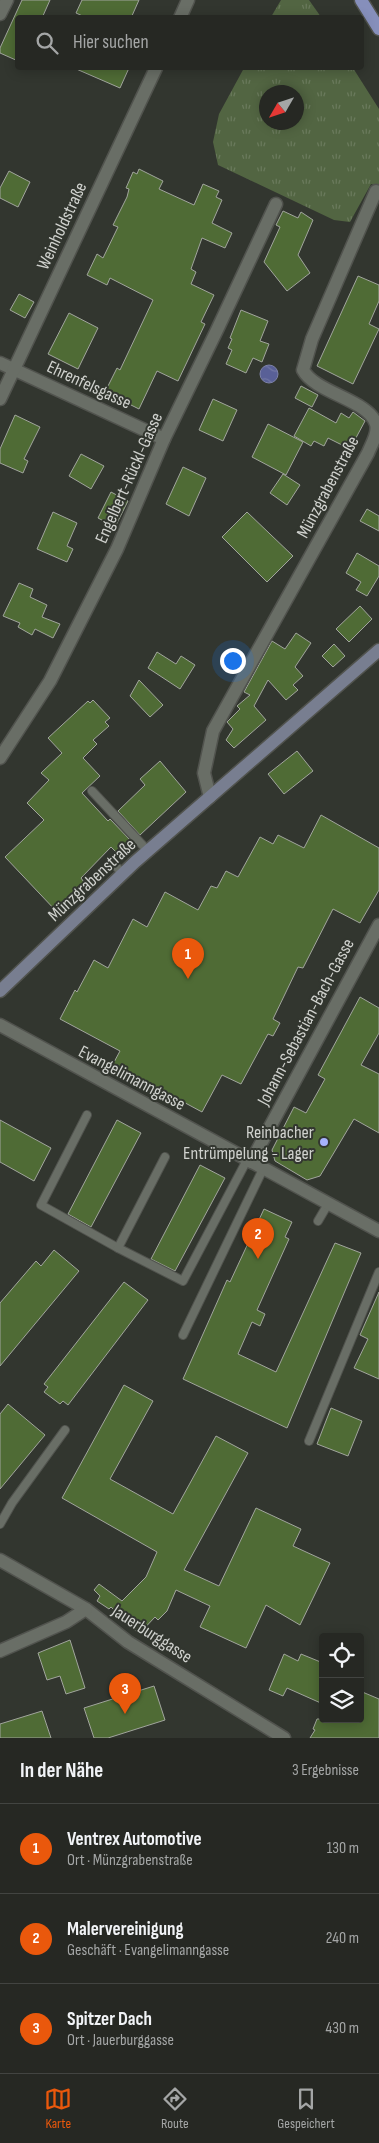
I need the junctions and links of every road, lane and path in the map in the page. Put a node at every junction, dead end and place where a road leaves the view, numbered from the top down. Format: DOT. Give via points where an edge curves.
graph roads {
  1 [pos="7,0"];
  2 [pos="188,0"];
  3 [pos="361,0"];
  4 [pos="0,14"];
  5 [pos="181,15"];
  6 [pos="379,29"];
  7 [pos="155,70"];
  8 [pos="376,191"];
  9 [pos="276,204"];
  10 [pos="0,363"];
  11 [pos="14,370"];
  12 [pos="0,399"];
  13 [pos="164,439"];
  14 [pos="379,650"];
  15 [pos="0,758"];
  16 [pos="92,791"];
  17 [pos="210,797"];
  18 [pos="148,851"];
  19 [pos="111,861"];
  20 [pos="123,874"];
  21 [pos="379,925"];
  22 [pos="0,991"];
  23 [pos="0,1025"];
  24 [pos="87,1115"];
  25 [pos="165,1157"];
  26 [pos="249,1161"];
  27 [pos="263,1169"];
  28 [pos="328,1204"];
  29 [pos="318,1221"];
  30 [pos="379,1231"];
  31 [pos="118,1248"];
  32 [pos="379,1272"];
  33 [pos="183,1334"];
  34 [pos="65,1430"];
  35 [pos="309,1441"];
  36 [pos="0,1524"];
  37 [pos="0,1560"];
  38 [pos="86,1610"];
  39 [pos="0,1650"];
  40 [pos="284,1738"];
  1 -- 4 [label="street"];
  2 -- 5 [label="street"];
  3 -- 6 [label="main road"];
  7 -- 11 [label="street, Weinholdstraße"];
  8 -- 17 [label="street, Münzgrabenstraße" via="312,339 303,370 312,381 367,412 376,424 376,431 368,453 213,731 204,773"];
  9 -- 13 [label="street, Engelbert-Rückl-Gasse"];
  10 -- 11 [label="street, Ehrenfelsgasse"];
  11 -- 12 [label="street, Weinholdstraße"];
  11 -- 13 [label="street, Ehrenfelsgasse"];
  13 -- 15 [label="street, Engelbert-Rückl-Gasse" via="117,549 50,681"];
  14 -- 17 [label="main road, Münzgrabenstraße"];
  16 -- 18 [label="lane"];
  17 -- 18 [label="main road, Münzgrabenstraße"];
  18 -- 20 [label="main road, Münzgrabenstraße"];
  19 -- 20 [label="lane"];
  20 -- 22 [label="main road, Münzgrabenstraße"];
  21 -- 26 [label="street, Johann-Sebastian-Bach-Gasse"];
  23 -- 26 [label="street, Evangelimanngasse"];
  24 -- 31 [label="lane" via="41,1205"];
  25 -- 31 [label="lane"];
  26 -- 27 [label="street, Evangelimanngasse"];
  26 -- 31 [label="lane" via="185,1280"];
  27 -- 28 [label="street, Evangelimanngasse"];
  27 -- 33 [label="lane"];
  28 -- 29 [label="lane"];
  28 -- 30 [label="street, Evangelimanngasse"];
  32 -- 35 [label="lane"];
  34 -- 36 [label="lane"];
  37 -- 38 [label="street, Jauerburggasse"];
  38 -- 39 [label="street"];
  38 -- 40 [label="street, Jauerburggasse" via="128,1642"];
}
